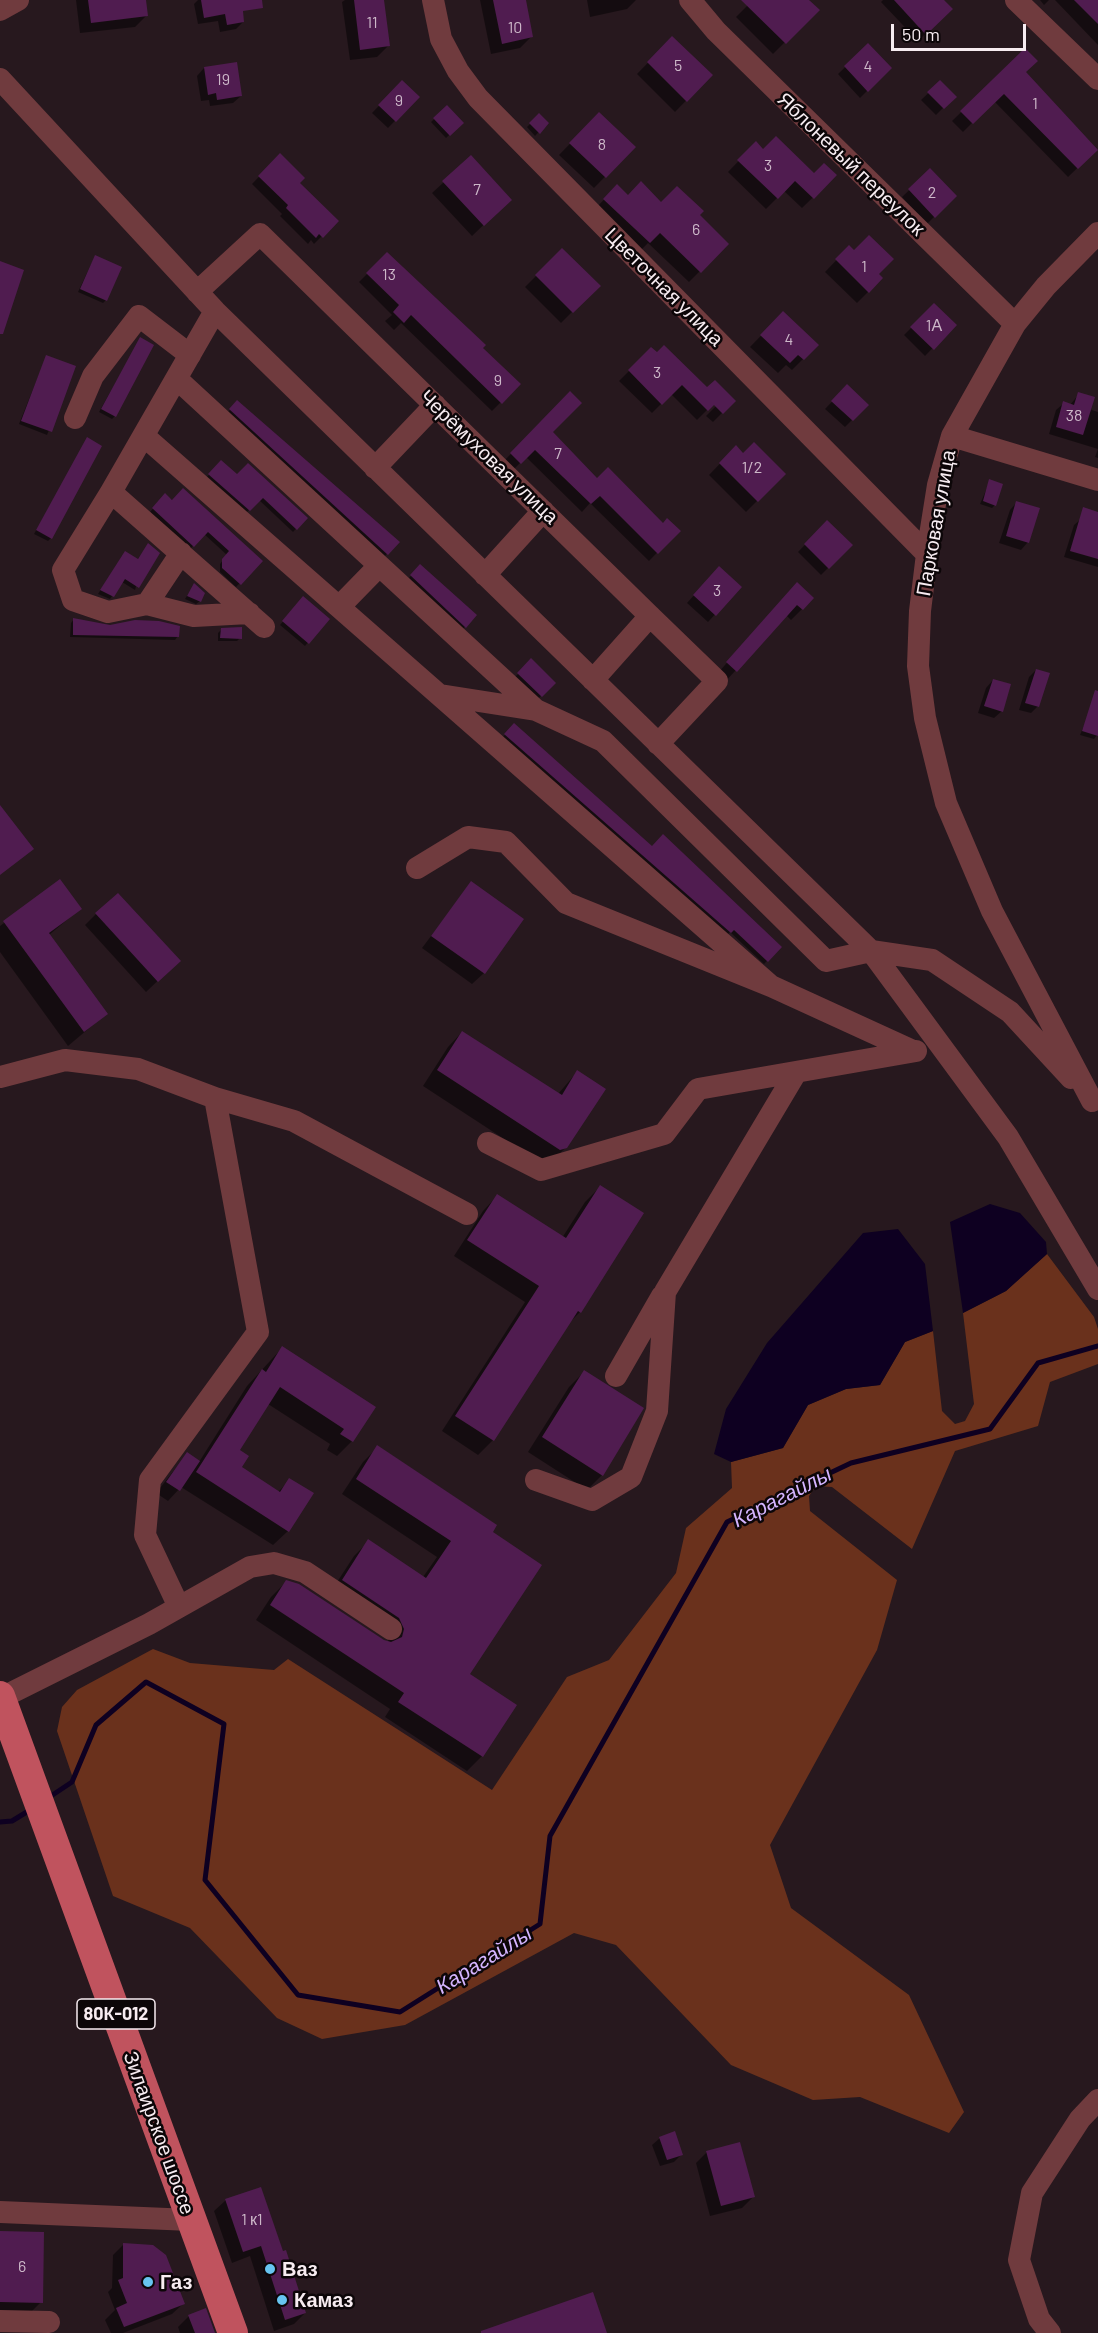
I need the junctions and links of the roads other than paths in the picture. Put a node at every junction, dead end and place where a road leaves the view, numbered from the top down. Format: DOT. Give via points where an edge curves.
graph roads {
  1 [pos="18,0"];
  2 [pos="433,0"];
  3 [pos="690,0"];
  4 [pos="1016,0"];
  5 [pos="0,10"];
  6 [pos="1098,78"];
  7 [pos="0,79"];
  8 [pos="1098,233"];
  9 [pos="197,292"];
  10 [pos="215,311"];
  11 [pos="1015,324"];
  12 [pos="190,355"];
  13 [pos="177,379"];
  14 [pos="435,405"];
  15 [pos="75,418"];
  16 [pos="144,436"];
  17 [pos="952,436"];
  18 [pos="375,468"];
  19 [pos="1098,480"];
  20 [pos="111,492"];
  21 [pos="543,511"];
  22 [pos="181,554"];
  23 [pos="927,554"];
  24 [pos="379,566"];
  25 [pos="486,575"];
  26 [pos="147,604"];
  27 [pos="339,607"];
  28 [pos="651,616"];
  29 [pos="593,680"];
  30 [pos="440,695"];
  31 [pos="536,710"];
  32 [pos="658,744"];
  33 [pos="417,867"];
  34 [pos="871,951"];
  35 [pos="771,986"];
  36 [pos="940,1046"];
  37 [pos="913,1052"];
  38 [pos="795,1074"];
  39 [pos="0,1077"];
  40 [pos="215,1098"];
  41 [pos="1095,1102"];
  42 [pos="488,1143"];
  43 [pos="467,1214"];
  44 [pos="1098,1289"];
  45 [pos="664,1292"];
  46 [pos="616,1376"];
  47 [pos="536,1480"];
  48 [pos="179,1607"];
  49 [pos="391,1629"];
  50 [pos="0,1697"];
  51 [pos="1098,2100"];
  52 [pos="0,2212"];
  53 [pos="191,2220"];
  54 [pos="0,2321"];
  55 [pos="49,2322"];
  56 [pos="232,2333"];
  57 [pos="1050,2333"];
  1 -- 5 [label="street"];
  2 -- 23 [label="street, Цветочная улица" via="441,39 478,98"];
  3 -- 11 [label="street, Яблоневый переулок" via="716,31"];
  4 -- 6 [label="street"];
  7 -- 9 [label="street"];
  8 -- 11 [label="street, Парковая улица"];
  9 -- 10 [label="street"];
  9 -- 14 [label="street, Черёмуховая улица" via="260,234"];
  10 -- 12 [label="street"];
  10 -- 18 [label="street"];
  11 -- 17 [label="street, Парковая улица"];
  12 -- 13 [label="street"];
  12 -- 15 [label="street" via="139,316 93,376"];
  13 -- 16 [label="street"];
  13 -- 24 [label="street"];
  14 -- 18 [label="street"];
  14 -- 21 [label="street, Черёмуховая улица"];
  16 -- 20 [label="street"];
  16 -- 27 [label="street"];
  17 -- 19 [label="street"];
  17 -- 23 [label="street, Парковая улица" via="938,485"];
  18 -- 25 [label="street"];
  20 -- 22 [label="street"];
  20 -- 26 [label="street" via="63,570 73,600 108,612"];
  21 -- 25 [label="street"];
  21 -- 28 [label="street, Черёмуховая улица"];
  22 -- 26 [label="street"];
  22 -- 26 [label="street" via="256,620 194,616"];
  23 -- 41 [label="street, Парковая улица" via="918,666 925,718 946,803 992,911"];
  24 -- 27 [label="street"];
  24 -- 31 [label="street"];
  25 -- 29 [label="street"];
  27 -- 30 [label="street"];
  28 -- 29 [label="street"];
  28 -- 32 [label="street, Черёмуховая улица" via="717,681"];
  29 -- 32 [label="street"];
  30 -- 31 [label="street"];
  30 -- 35 [label="street"];
  31 -- 34 [label="street" via="603,741 826,961"];
  32 -- 34 [label="street"];
  33 -- 35 [label="street" via="468,837 506,842 566,903"];
  34 -- 36 [label="street"];
  34 -- 41 [label="street" via="932,960 1010,1012"];
  35 -- 37 [label="street"];
  36 -- 37 [label="street"];
  36 -- 44 [label="street" via="1008,1137"];
  37 -- 38 [label="street"];
  38 -- 42 [label="street" via="699,1089 664,1134 541,1170"];
  38 -- 45 [label="street"];
  39 -- 40 [label="street" via="65,1060 138,1069"];
  40 -- 43 [label="street" via="294,1121"];
  40 -- 48 [label="street" via="258,1332 150,1480 145,1535"];
  45 -- 46 [label="street"];
  45 -- 47 [label="street" via="657,1411 631,1477 592,1500"];
  48 -- 49 [label="street" via="250,1567 274,1563 305,1572"];
  48 -- 50 [label="street"];
  50 -- 53 [label="main road, Зилаирское шоссе / 80К-012"];
  51 -- 57 [label="street" via="1080,2119 1032,2193 1019,2260 1039,2319"];
  52 -- 53 [label="street"];
  53 -- 56 [label="main road, Зилаирское шоссе / 80К-012"];
  54 -- 55 [label="street"];
}
